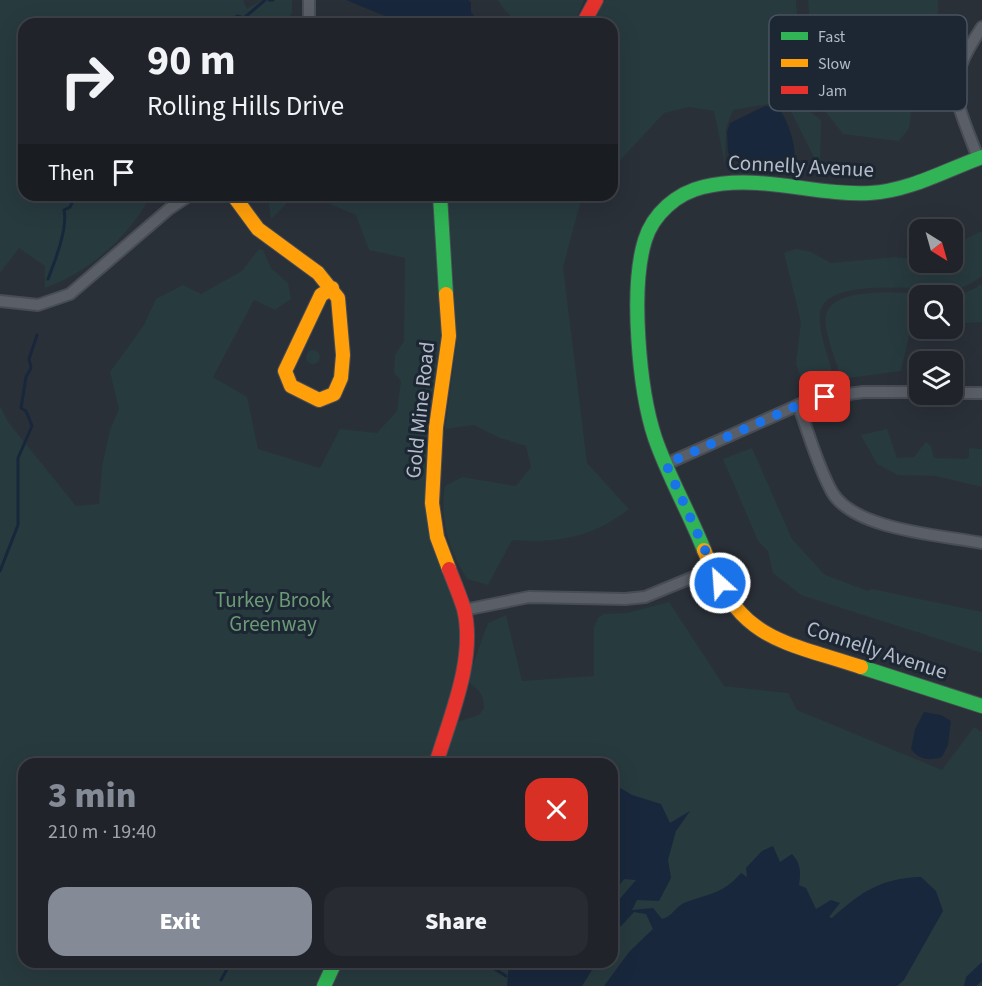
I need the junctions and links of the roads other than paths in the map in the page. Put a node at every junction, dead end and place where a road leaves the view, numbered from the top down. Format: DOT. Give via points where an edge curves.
graph roads {
  1 [pos="309,0"];
  2 [pos="596,0"];
  3 [pos="309,18"];
  4 [pos="586,18"];
  5 [pos="982,27"];
  6 [pos="967,52"];
  7 [pos="961,111"];
  8 [pos="980,158"];
  9 [pos="181,201"];
  10 [pos="237,201"];
  11 [pos="440,201"];
  12 [pos="332,288"];
  13 [pos="0,301"];
  14 [pos="909,392"];
  15 [pos="963,393"];
  16 [pos="982,393"];
  17 [pos="798,405"];
  18 [pos="666,464"];
  19 [pos="982,543"];
  20 [pos="713,569"];
  21 [pos="464,610"];
  22 [pos="982,706"];
  23 [pos="438,758"];
  24 [pos="332,968"];
  25 [pos="324,986"];
  1 -- 3 [label="street"];
  2 -- 4 [label="street"];
  5 -- 6 [label="street"];
  7 -- 8 [label="street"];
  8 -- 18 [label="street, Connelly Avenue" via="918,183 873,193 721,183 691,190 665,208 648,231 639,267 644,395 651,427"];
  9 -- 13 [label="street" via="70,294 38,304"];
  10 -- 12 [label="street" via="258,230 318,273"];
  11 -- 21 [label="street, Gold Mine Road" via="449,336 436,427 432,503 437,537"];
  12 -- 12 [label="street" via="321,295 285,372 291,386 319,400 335,393 342,372 340,305"];
  14 -- 17 [label="street" via="849,393"];
  15 -- 16 [label="street"];
  17 -- 18 [label="street"];
  17 -- 19 [label="street" via="832,492 848,509 873,522"];
  18 -- 20 [label="street, Connelly Avenue"];
  20 -- 21 [label="street" via="645,597 529,597"];
  20 -- 22 [label="street, Connelly Avenue" via="740,614 776,639"];
  21 -- 23 [label="street, Gold Mine Road" via="465,658"];
  24 -- 25 [label="street"];
}
